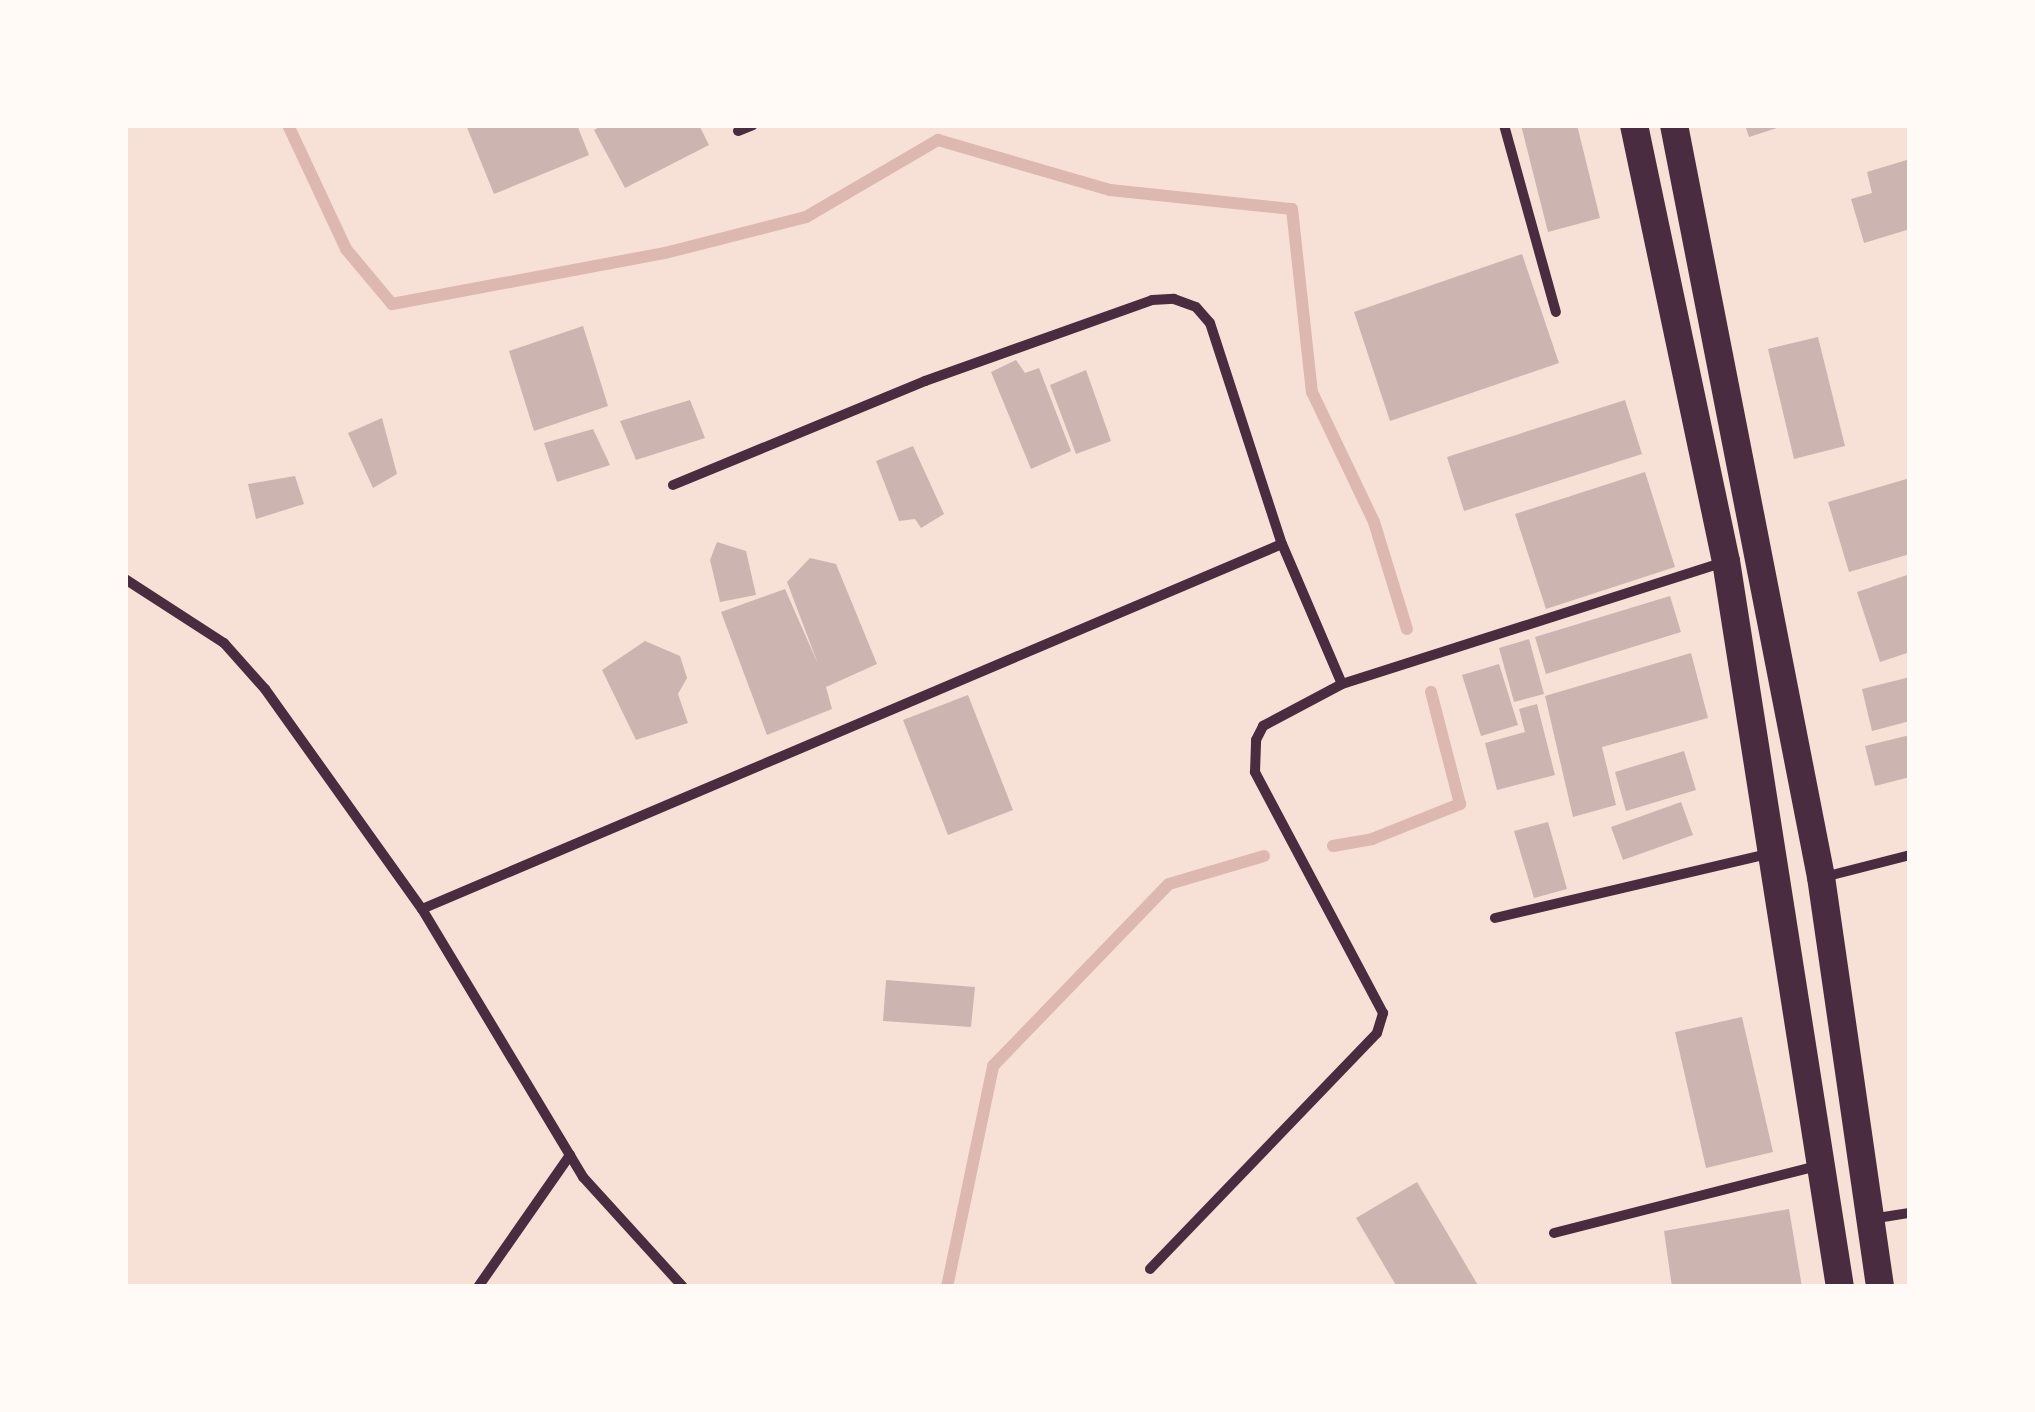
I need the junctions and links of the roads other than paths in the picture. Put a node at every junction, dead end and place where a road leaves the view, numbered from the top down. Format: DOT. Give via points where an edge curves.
graph roads {
  1 [pos="754,125"];
  2 [pos="1504,125"];
  3 [pos="1634,125"];
  4 [pos="1674,125"];
  5 [pos="738,132"];
  6 [pos="1556,312"];
  7 [pos="673,485"];
  8 [pos="1282,544"];
  9 [pos="1726,562"];
  10 [pos="125,579"];
  11 [pos="1342,684"];
  12 [pos="1773,852"];
  13 [pos="1910,855"];
  14 [pos="1821,877"];
  15 [pos="422,909"];
  16 [pos="1495,918"];
  17 [pos="570,1155"];
  18 [pos="1823,1164"];
  19 [pos="1910,1213"];
  20 [pos="1869,1220"];
  21 [pos="1554,1232"];
  22 [pos="1150,1269"];
  23 [pos="478,1287"];
  24 [pos="683,1287"];
  25 [pos="1840,1287"];
  26 [pos="1880,1287"];
  1 -- 5 [label="street"];
  2 -- 6 [label="street"];
  3 -- 9 [label="highway"];
  4 -- 14 [label="highway"];
  7 -- 8 [label="street" via="925,381 1152,300 1174,298 1196,307 1210,323"];
  8 -- 11 [label="street"];
  8 -- 15 [label="street"];
  9 -- 11 [label="street"];
  9 -- 12 [label="highway"];
  10 -- 15 [label="street" via="245,665"];
  11 -- 22 [label="street" via="1279,712 1264,726 1253,754 1256,772 1381,998 1377,1033"];
  12 -- 16 [label="street"];
  12 -- 18 [label="highway"];
  13 -- 14 [label="street"];
  14 -- 20 [label="highway"];
  15 -- 17 [label="street"];
  17 -- 23 [label="street"];
  17 -- 24 [label="street"];
  18 -- 21 [label="street"];
  18 -- 25 [label="highway"];
  19 -- 20 [label="street"];
  20 -- 26 [label="highway"];
}
